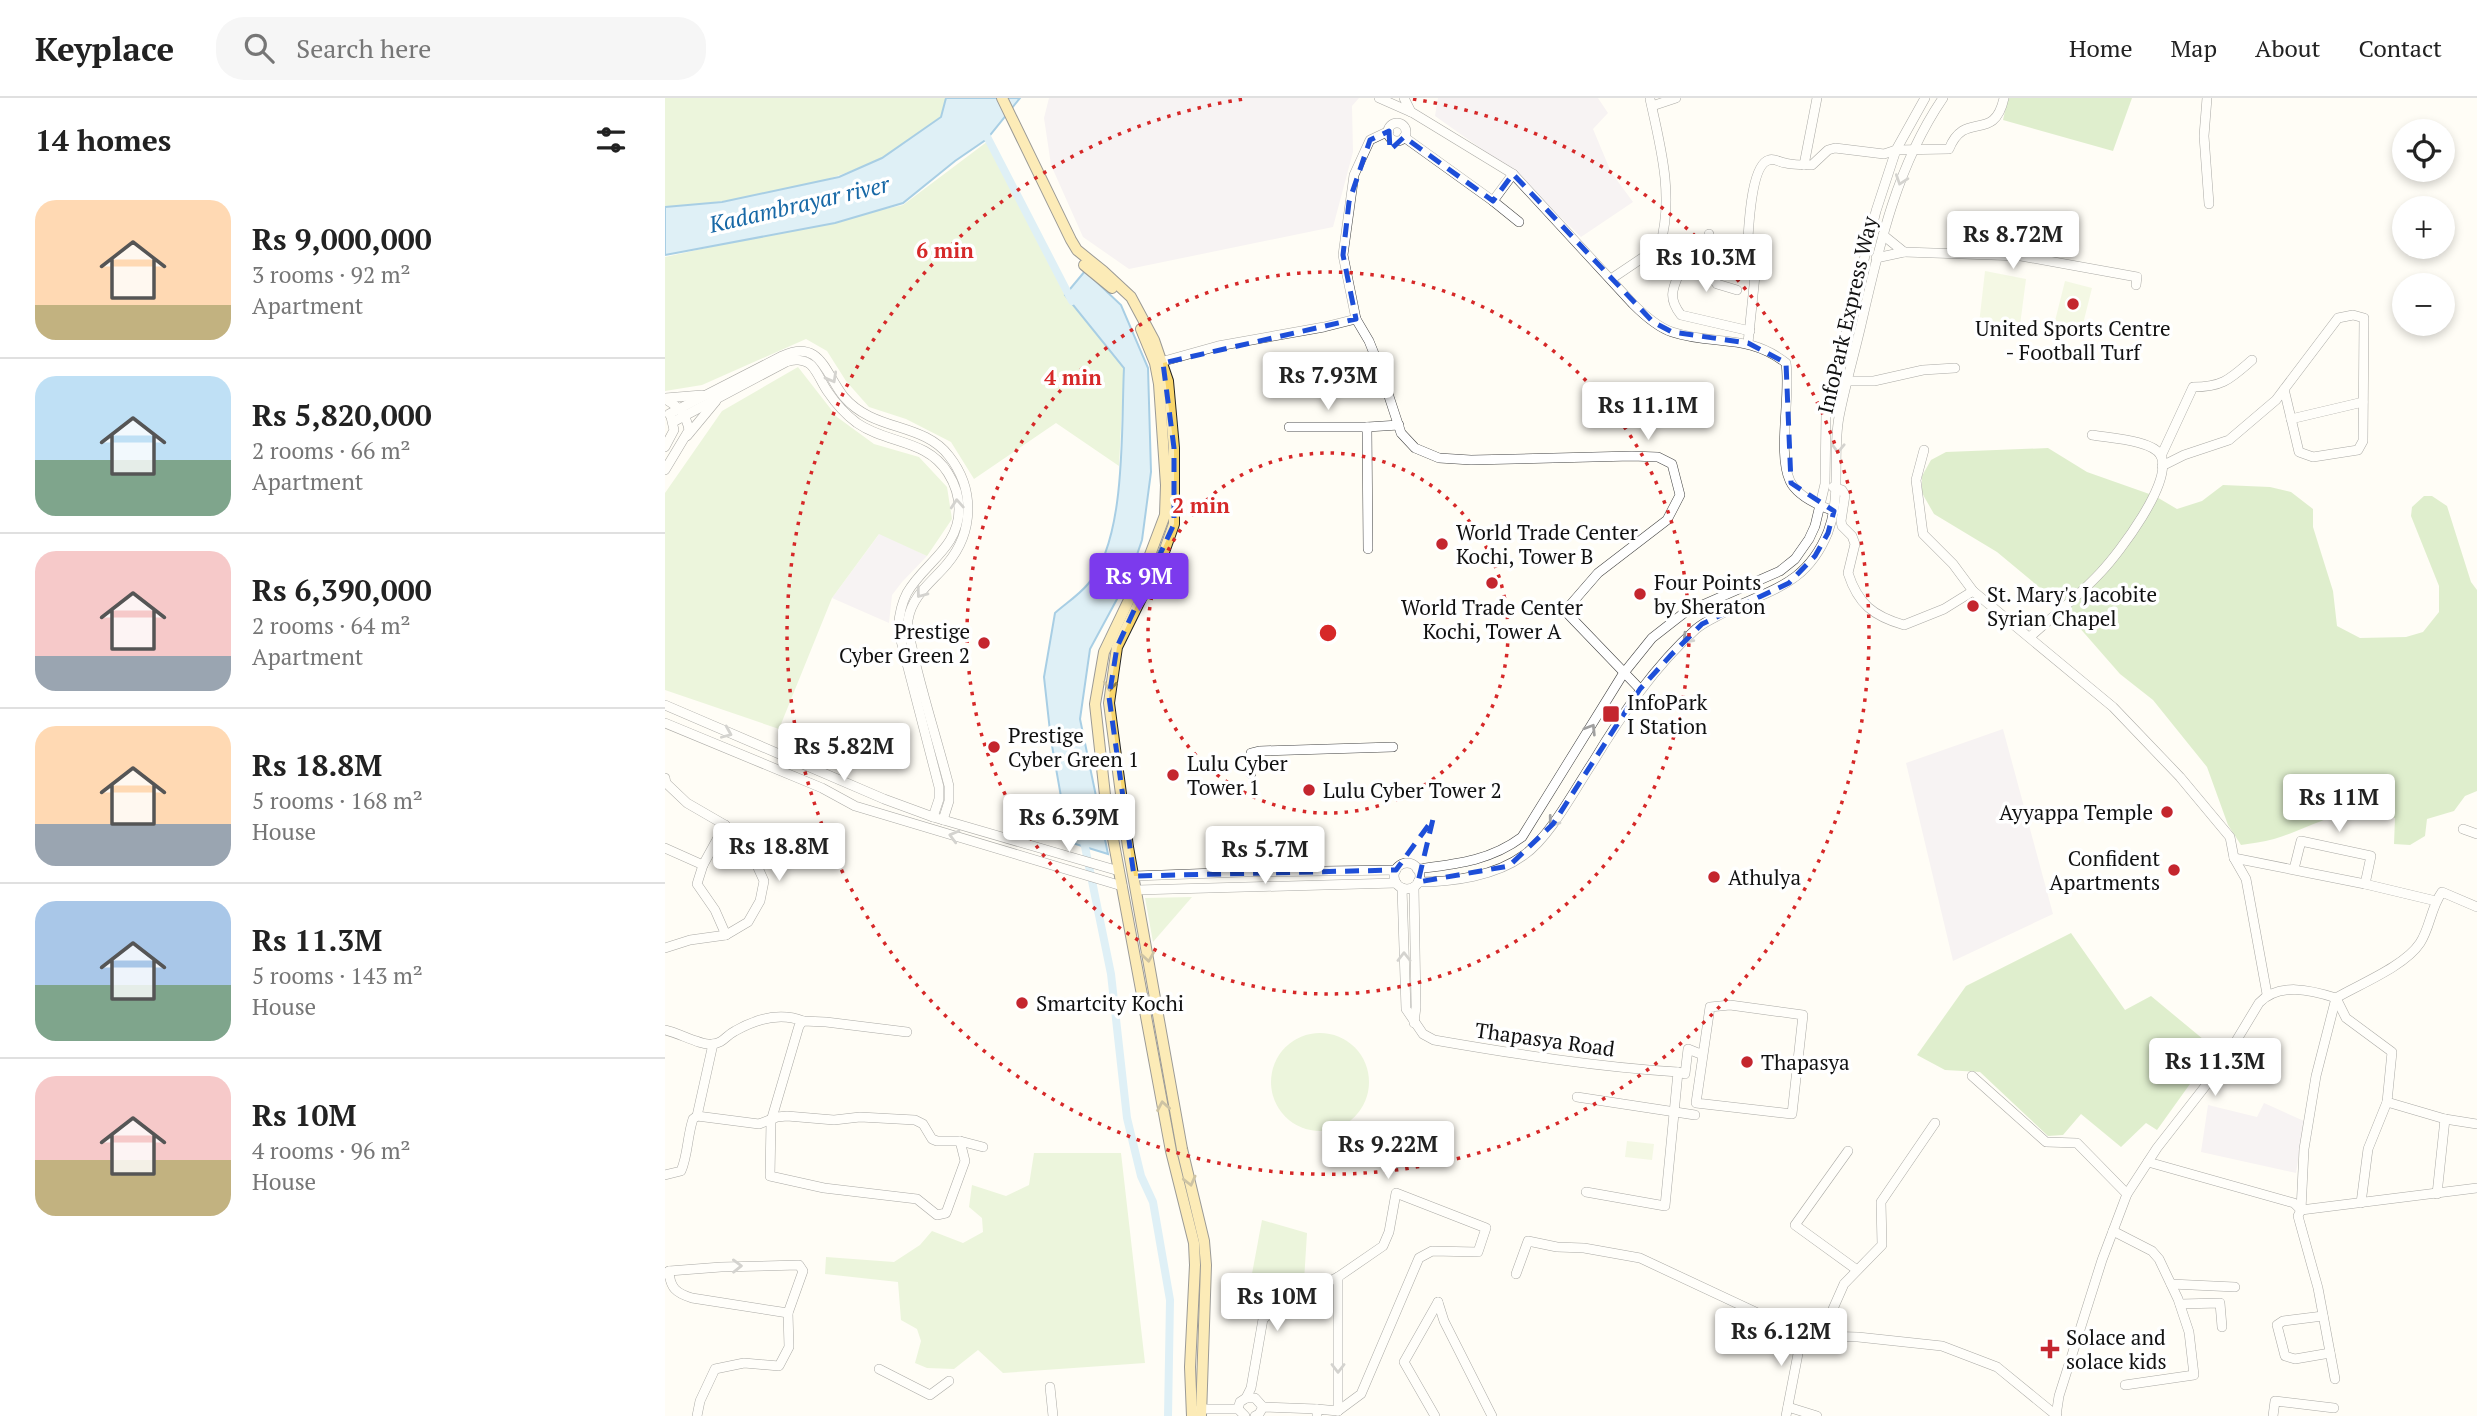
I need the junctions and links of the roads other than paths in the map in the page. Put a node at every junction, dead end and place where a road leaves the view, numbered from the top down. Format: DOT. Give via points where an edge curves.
graph roads {
  1 [pos="994,98"];
  2 [pos="1002,98"];
  3 [pos="1379,98"];
  4 [pos="1394,98"];
  5 [pos="1404,98"];
  6 [pos="1676,98"];
  7 [pos="1817,98"];
  8 [pos="1925,98"];
  9 [pos="1943,98"];
  10 [pos="2004,98"];
  11 [pos="2207,98"];
  12 [pos="1651,102"];
  13 [pos="1399,108"];
  14 [pos="1412,113"];
  15 [pos="1399,123"];
  16 [pos="1389,131"];
  17 [pos="1404,137"];
  18 [pos="1912,149"];
  19 [pos="1896,150"];
  20 [pos="1804,165"];
  21 [pos="1513,174"];
  22 [pos="1037,180"];
  23 [pos="1493,201"];
  24 [pos="2209,204"];
  25 [pos="1519,222"];
  26 [pos="1709,234"];
  27 [pos="1883,235"];
  28 [pos="1904,251"];
  29 [pos="1876,258"];
  30 [pos="1705,264"];
  31 [pos="1611,279"];
  32 [pos="2136,285"];
  33 [pos="1737,290"];
  34 [pos="1356,318"];
  35 [pos="1750,331"];
  36 [pos="1748,343"];
  37 [pos="2252,360"];
  38 [pos="813,361"];
  39 [pos="1159,363"];
  40 [pos="1955,368"];
  41 [pos="1849,381"];
  42 [pos="2284,389"];
  43 [pos="706,395"];
  44 [pos="720,397"];
  45 [pos="665,398"];
  46 [pos="2363,402"];
  47 [pos="682,412"];
  48 [pos="669,416"];
  49 [pos="2291,419"];
  50 [pos="1399,425"];
  51 [pos="1289,427"];
  52 [pos="1367,427"];
  53 [pos="2092,435"];
  54 [pos="686,437"];
  55 [pos="665,447"];
  56 [pos="1924,450"];
  57 [pos="940,454"];
  58 [pos="2162,461"];
  59 [pos="665,470"];
  60 [pos="1825,485"];
  61 [pos="1836,488"];
  62 [pos="1821,506"];
  63 [pos="1834,511"];
  64 [pos="1368,549"];
  65 [pos="933,562"];
  66 [pos="941,570"];
  67 [pos="1973,591"];
  68 [pos="2030,637"];
  69 [pos="1623,674"];
  70 [pos="917,687"];
  71 [pos="1640,689"];
  72 [pos="665,705"];
  73 [pos="665,723"];
  74 [pos="1393,747"];
  75 [pos="1251,774"];
  76 [pos="665,778"];
  77 [pos="933,817"];
  78 [pos="943,820"];
  79 [pos="725,825"];
  80 [pos="2463,828"];
  81 [pos="2477,834"];
  82 [pos="665,848"];
  83 [pos="2234,858"];
  84 [pos="703,866"];
  85 [pos="1114,869"];
  86 [pos="1417,869"];
  87 [pos="2294,869"];
  88 [pos="1396,870"];
  89 [pos="1134,876"];
  90 [pos="1416,884"];
  91 [pos="2364,884"];
  92 [pos="1122,886"];
  93 [pos="1399,886"];
  94 [pos="1137,890"];
  95 [pos="2436,901"];
  96 [pos="2477,907"];
  97 [pos="726,934"];
  98 [pos="665,948"];
  99 [pos="2267,994"];
  100 [pos="2336,998"];
  101 [pos="803,1021"];
  102 [pos="1413,1023"];
  103 [pos="665,1030"];
  104 [pos="907,1032"];
  105 [pos="713,1044"];
  106 [pos="1703,1055"];
  107 [pos="1678,1072"];
  108 [pos="1972,1076"];
  109 [pos="1577,1097"];
  110 [pos="2387,1102"];
  111 [pos="1674,1111"];
  112 [pos="1695,1115"];
  113 [pos="697,1116"];
  114 [pos="2445,1119"];
  115 [pos="771,1121"];
  116 [pos="1935,1123"];
  117 [pos="2477,1124"];
  118 [pos="960,1141"];
  119 [pos="983,1147"];
  120 [pos="1848,1151"];
  121 [pos="2148,1162"];
  122 [pos="665,1175"];
  123 [pos="2477,1188"];
  124 [pos="1586,1192"];
  125 [pos="2127,1194"];
  126 [pos="2437,1194"];
  127 [pos="2361,1203"];
  128 [pos="2301,1210"];
  129 [pos="2113,1231"];
  130 [pos="1857,1270"];
  131 [pos="667,1273"];
  132 [pos="1516,1274"];
  133 [pos="1338,1277"];
  134 [pos="2171,1284"];
  135 [pos="2235,1287"];
  136 [pos="2180,1304"];
  137 [pos="788,1313"];
  138 [pos="2323,1315"];
  139 [pos="2223,1327"];
  140 [pos="1198,1329"];
  141 [pos="1802,1333"];
  142 [pos="1821,1336"];
  143 [pos="2330,1353"];
  144 [pos="879,1369"];
  145 [pos="2335,1379"];
  146 [pos="950,1381"];
  147 [pos="2125,1385"];
  148 [pos="1051,1387"];
  149 [pos="1246,1398"];
  150 [pos="1263,1407"];
  151 [pos="2334,1408"];
  152 [pos="1338,1411"];
  153 [pos="1787,1412"];
  154 [pos="1317,1413"];
  155 [pos="1198,1414"];
  156 [pos="1240,1414"];
  157 [pos="697,1416"];
  158 [pos="1053,1416"];
  159 [pos="1255,1416"];
  160 [pos="1435,1416"];
  161 [pos="1492,1416"];
  162 [pos="1817,1416"];
  163 [pos="2056,1416"];
  164 [pos="2273,1416"];
  1 -- 22 [label="main road"];
  2 -- 22 [label="main road"];
  3 -- 13 [label="street"];
  4 -- 13 [label="street"];
  5 -- 14 [label="street"];
  6 -- 12 [label="street"];
  7 -- 20 [label="street"];
  8 -- 19 [label="street, InfoPark Express Way"];
  9 -- 18 [label="street, InfoPark Express Way"];
  10 -- 18 [label="street" via="1996,119 1966,127 1949,149"];
  11 -- 24 [label="street" via="2204,136"];
  12 -- 31 [label="street" via="1668,204 1665,229 1660,246"];
  13 -- 14 [label="street"];
  13 -- 15 [label="street"];
  14 -- 21 [label="street"];
  15 -- 16 [label="street"];
  15 -- 17 [label="street" via="1406,129"];
  16 -- 17 [label="street" via="1394,140"];
  16 -- 34 [label="street" via="1370,140 1354,175 1349,202 1343,255"];
  17 -- 23 [label="street"];
  18 -- 19 [label="street"];
  18 -- 27 [label="street, InfoPark Express Way, one-way"];
  19 -- 20 [label="street" via="1884,154 1835,148 1812,165"];
  19 -- 60 [label="street, InfoPark Express Way" via="1876,211 1826,414"];
  20 -- 35 [label="street" via="1770,159 1760,167 1748,237 1758,247"];
  21 -- 23 [label="street"];
  21 -- 31 [label="street"];
  22 -- 39 [label="main road" via="1077,250 1131,297"];
  23 -- 25 [label="street"];
  26 -- 30 [label="street"];
  27 -- 28 [label="street"];
  27 -- 29 [label="street, InfoPark Express Way"];
  28 -- 29 [label="street"];
  28 -- 32 [label="street" via="2021,256 2137,276"];
  29 -- 41 [label="street, InfoPark Express Way"];
  30 -- 33 [label="street" via="1717,284"];
  30 -- 35 [label="street" via="1681,269 1672,304 1681,315"];
  31 -- 36 [label="street" via="1642,314 1672,332"];
  34 -- 39 [label="street"];
  34 -- 50 [label="street"];
  35 -- 36 [label="street"];
  36 -- 62 [label="street" via="1786,363 1786,455 1791,483"];
  37 -- 58 [label="street" via="2222,384 2193,387"];
  38 -- 43 [label="street" via="803,352 791,352"];
  38 -- 44 [label="street" via="792,359"];
  38 -- 57 [label="street" via="838,405 855,421"];
  39 -- 85 [label="main road" via="1165,515 1104,652 1095,704"];
  39 -- 89 [label="main road, one-way" via="1168,381 1174,524 1117,647 1109,696"];
  40 -- 41 [label="street"];
  41 -- 61 [label="street, InfoPark Express Way, one-way" via="1839,419"];
  42 -- 46 [label="street" via="2338,318 2353,315 2364,318"];
  42 -- 49 [label="street"];
  42 -- 58 [label="street" via="2229,440"];
  43 -- 45 [label="street"];
  43 -- 47 [label="street"];
  44 -- 47 [label="street"];
  44 -- 54 [label="street"];
  45 -- 47 [label="street"];
  46 -- 49 [label="street"];
  46 -- 49 [label="street" via="2363,441 2358,450 2313,457 2299,452"];
  47 -- 48 [label="street"];
  47 -- 54 [label="street" via="689,430"];
  48 -- 55 [label="street" via="674,430"];
  50 -- 52 [label="street"];
  50 -- 69 [label="street" via="1415,448 1439,458 1632,456 1658,457 1672,464 1680,495 1667,520 1598,573 1565,611"];
  51 -- 52 [label="street"];
  52 -- 64 [label="street"];
  53 -- 58 [label="street" via="2150,445"];
  54 -- 59 [label="street"];
  56 -- 67 [label="street" via="1916,480 1923,534"];
  65 -- 57 [label="street, one-way" via="950,540 959,513 954,484"];
  57 -- 66 [label="street" via="963,482 968,514 964,537"];
  58 -- 68 [label="street" via="2163,471 2149,509 2101,572"];
  60 -- 61 [label="street"];
  60 -- 62 [label="street, InfoPark Express Way"];
  61 -- 63 [label="street, InfoPark Express Way"];
  61 -- 67 [label="street" via="1845,495 1842,526 1855,544 1847,572 1865,607 1904,625"];
  62 -- 63 [label="street"];
  62 -- 69 [label="street, InfoPark Express Way" via="1795,559 1780,571 1684,613 1652,638"];
  63 -- 71 [label="street, InfoPark Express Way, one-way" via="1828,533 1804,571 1789,583 1702,624"];
  65 -- 66 [label="street"];
  65 -- 70 [label="street" via="906,594 899,617 898,629"];
  66 -- 70 [label="street, one-way" via="921,590 908,619"];
  67 -- 68 [label="street"];
  68 -- 83 [label="street" via="2113,707 2180,777 2230,837"];
  69 -- 71 [label="street"];
  86 -- 69 [label="street, InfoPark Express Way, one-way" via="1481,859 1522,837"];
  70 -- 77 [label="street" via="939,787"];
  70 -- 78 [label="street" via="949,786"];
  71 -- 90 [label="street, InfoPark Express Way, one-way" via="1563,808 1528,853 1509,866 1481,874"];
  72 -- 77 [label="street, one-way"];
  92 -- 73 [label="street, one-way" via="856,806"];
  74 -- 75 [label="street" via="1259,751 1251,753"];
  76 -- 79 [label="street" via="687,803"];
  77 -- 78 [label="street"];
  78 -- 85 [label="street"];
  79 -- 84 [label="street"];
  79 -- 97 [label="street" via="748,848 764,881 760,901 748,922"];
  80 -- 81 [label="street"];
  82 -- 84 [label="street"];
  83 -- 87 [label="street"];
  83 -- 99 [label="street" via="2246,879"];
  84 -- 97 [label="street" via="697,884"];
  85 -- 92 [label="main road"];
  86 -- 88 [label="street" via="1405,864"];
  86 -- 90 [label="street"];
  87 -- 91 [label="street"];
  87 -- 91 [label="street" via="2301,841 2371,856"];
  88 -- 89 [label="street"];
  88 -- 93 [label="street"];
  89 -- 94 [label="main road"];
  90 -- 93 [label="street"];
  90 -- 102 [label="street"];
  91 -- 95 [label="street"];
  140 -- 92 [label="main road, one-way" via="1193,1243 1171,1151"];
  93 -- 94 [label="street"];
  102 -- 93 [label="street, one-way" via="1406,1009"];
  94 -- 140 [label="main road, one-way" via="1182,1149 1204,1241 1206,1265"];
  95 -- 96 [label="street" via="2442,892"];
  95 -- 100 [label="street" via="2421,942 2406,957"];
  97 -- 98 [label="street"];
  99 -- 100 [label="street" via="2314,991"];
  99 -- 121 [label="street" via="2221,1066"];
  100 -- 110 [label="street" via="2346,1018 2392,1052"];
  100 -- 128 [label="street" via="2316,1076 2304,1149"];
  101 -- 104 [label="street"];
  101 -- 105 [label="street" via="766,1017"];
  101 -- 115 [label="street"];
  102 -- 107 [label="street, Thapasya Road" via="1434,1040 1612,1067"];
  103 -- 105 [label="street"];
  105 -- 113 [label="street"];
  106 -- 106 [label="street" via="1710,1007 1730,1005 1803,1015 1791,1114 1696,1103"];
  106 -- 107 [label="street" via="1688,1049 1685,1074"];
  107 -- 111 [label="street"];
  108 -- 125 [label="street" via="2046,1142 2077,1143"];
  109 -- 111 [label="street"];
  110 -- 114 [label="street"];
  110 -- 127 [label="street" via="2368,1149"];
  111 -- 112 [label="street"];
  111 -- 124 [label="street" via="1665,1206"];
  113 -- 115 [label="street" via="759,1124"];
  113 -- 122 [label="street" via="689,1129 681,1171"];
  114 -- 117 [label="street"];
  114 -- 126 [label="street"];
  115 -- 118 [label="street" via="787,1116 915,1120 932,1139"];
  115 -- 118 [label="street" via="770,1176 824,1188 917,1199 937,1215 946,1213 965,1161"];
  116 -- 130 [label="street" via="1881,1202 1882,1245"];
  118 -- 119 [label="street"];
  120 -- 130 [label="street" via="1795,1225"];
  121 -- 125 [label="street"];
  121 -- 128 [label="street" via="2294,1203"];
  123 -- 126 [label="street"];
  125 -- 129 [label="street"];
  126 -- 127 [label="street"];
  127 -- 128 [label="street"];
  128 -- 138 [label="street" via="2298,1216"];
  129 -- 134 [label="street" via="2152,1251"];
  129 -- 163 [label="street"];
  130 -- 142 [label="street" via="1844,1284"];
  131 -- 137 [label="street" via="670,1285 685,1296"];
  131 -- 137 [label="street, one-way" via="799,1265 803,1271"];
  132 -- 141 [label="street" via="1528,1241 1640,1258"];
  133 -- 149 [label="street" via="1277,1307 1263,1319 1256,1369"];
  133 -- 152 [label="street, one-way"];
  133 -- 152 [label="street" via="1383,1246 1396,1194 1486,1228 1478,1252 1432,1251 1419,1258 1361,1394"];
  134 -- 135 [label="street"];
  134 -- 136 [label="street"];
  136 -- 139 [label="street" via="2220,1303"];
  136 -- 147 [label="street" via="2194,1375"];
  137 -- 157 [label="street" via="789,1347 779,1366 744,1363 715,1369"];
  138 -- 143 [label="street"];
  138 -- 143 [label="street" via="2277,1325 2285,1356 2295,1359"];
  140 -- 155 [label="main road"];
  141 -- 142 [label="street"];
  141 -- 153 [label="street"];
  142 -- 163 [label="street" via="1942,1346 1997,1367"];
  143 -- 145 [label="street"];
  144 -- 146 [label="street" via="930,1395"];
  148 -- 158 [label="street"];
  149 -- 150 [label="street" via="1255,1398"];
  149 -- 156 [label="street" via="1240,1402"];
  150 -- 154 [label="street"];
  150 -- 159 [label="street"];
  151 -- 164 [label="street" via="2275,1401"];
  152 -- 154 [label="street"];
  153 -- 162 [label="street"];
  155 -- 156 [label="street"];
  160 -- 161 [label="street" via="1404,1362 1438,1302"];
}
